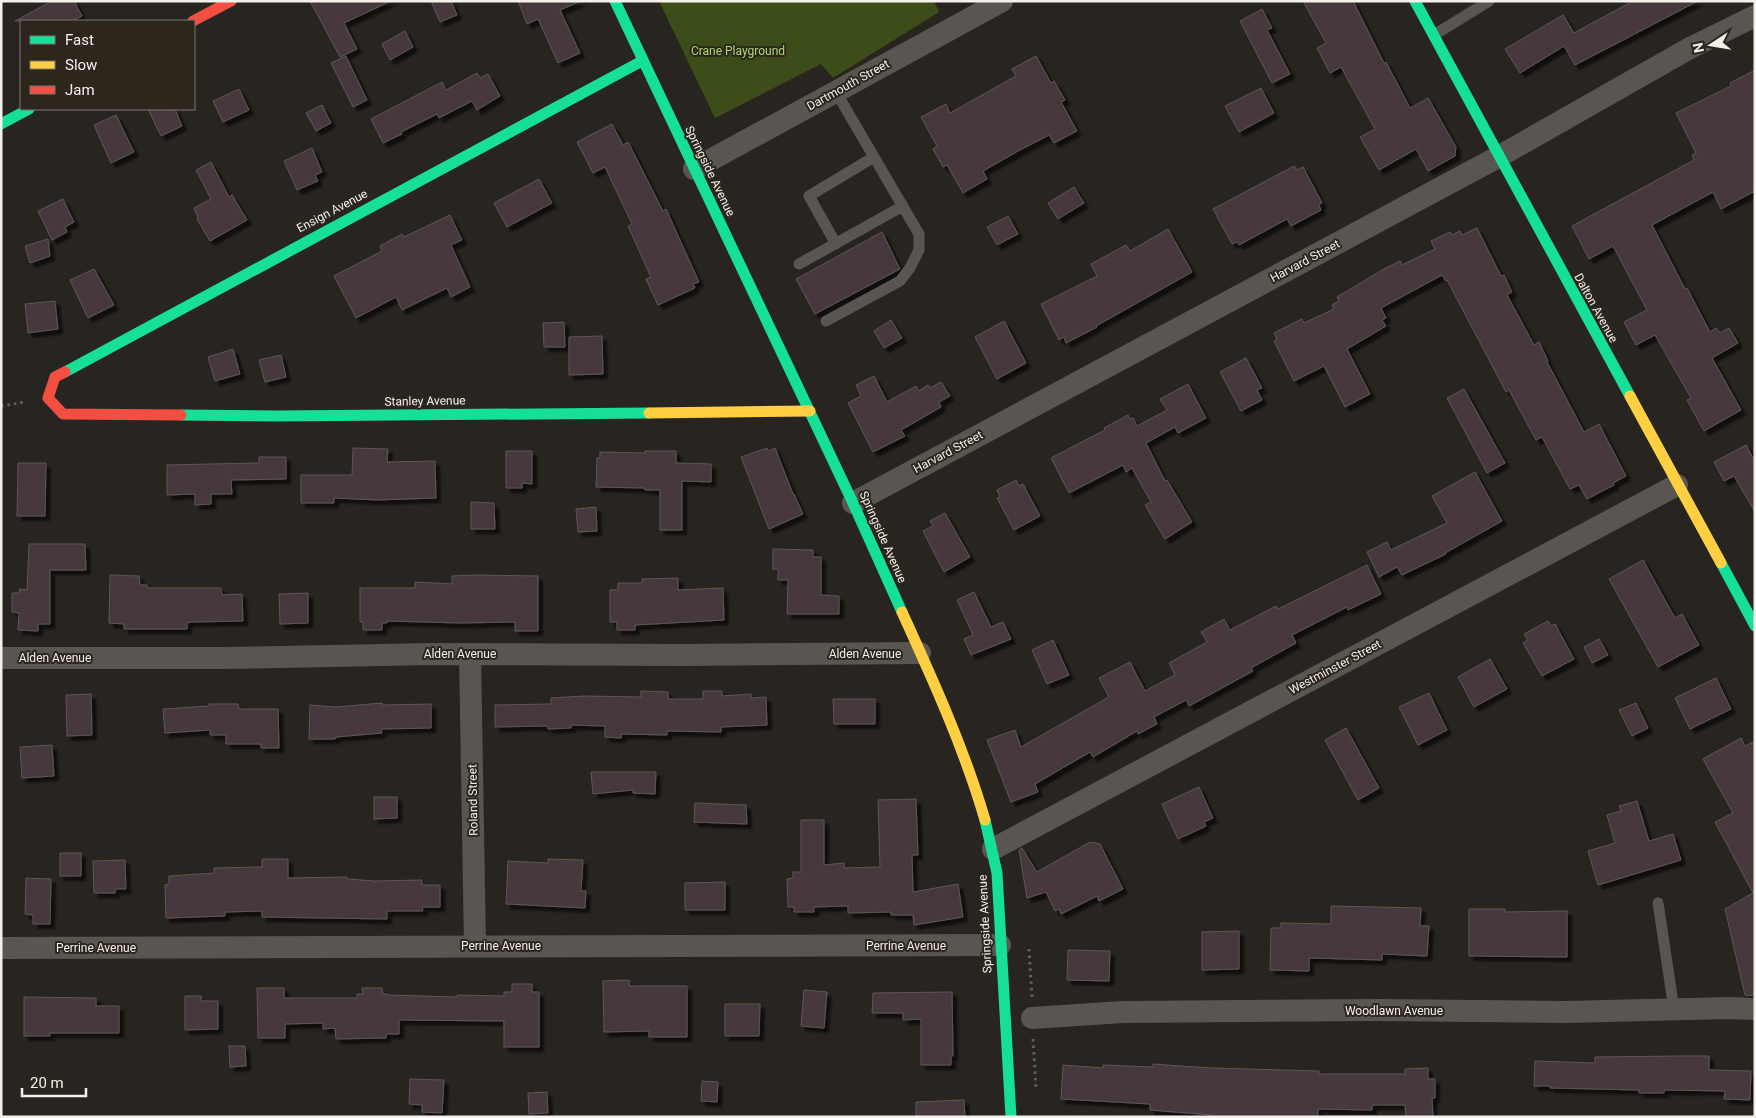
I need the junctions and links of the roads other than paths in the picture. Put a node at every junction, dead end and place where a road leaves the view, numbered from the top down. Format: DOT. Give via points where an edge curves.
graph roads {
  1 [pos="231,1"];
  2 [pos="615,1"];
  3 [pos="1002,1"];
  4 [pos="1415,1"];
  5 [pos="1489,1"];
  6 [pos="1755,16"];
  7 [pos="195,20"];
  8 [pos="1434,35"];
  9 [pos="642,60"];
  10 [pos="836,92"];
  11 [pos="27,110"];
  12 [pos="1,124"];
  13 [pos="874,157"];
  14 [pos="1498,157"];
  15 [pos="694,169"];
  16 [pos="903,206"];
  17 [pos="836,244"];
  18 [pos="799,264"];
  19 [pos="826,321"];
  20 [pos="48,398"];
  21 [pos="810,411"];
  22 [pos="1677,485"];
  23 [pos="853,503"];
  24 [pos="1755,626"];
  25 [pos="920,653"];
  26 [pos="470,654"];
  27 [pos="1,658"];
  28 [pos="993,849"];
  29 [pos="1658,903"];
  30 [pos="1000,945"];
  31 [pos="475,946"];
  32 [pos="1,948"];
  33 [pos="1674,1009"];
  34 [pos="1755,1009"];
  35 [pos="1032,1018"];
  36 [pos="1011,1117"];
  1 -- 7 [label="street"];
  2 -- 9 [label="street, Springside Avenue"];
  3 -- 10 [label="street, Dartmouth Street"];
  4 -- 8 [label="street, Dalton Avenue"];
  5 -- 8 [label="lane"];
  6 -- 14 [label="street, Harvard Street" via="1690,48"];
  8 -- 14 [label="street, Dalton Avenue"];
  9 -- 15 [label="street, Springside Avenue"];
  9 -- 20 [label="street, Ensign Avenue" via="55,377"];
  10 -- 13 [label="lane"];
  10 -- 15 [label="street, Dartmouth Street"];
  11 -- 12 [label="street"];
  13 -- 16 [label="lane"];
  13 -- 17 [label="lane" via="809,196"];
  14 -- 22 [label="street, Dalton Avenue"];
  14 -- 23 [label="street, Harvard Street"];
  15 -- 21 [label="street, Springside Avenue"];
  16 -- 17 [label="lane"];
  16 -- 19 [label="lane" via="919,234 919,250 910,268 900,280"];
  17 -- 18 [label="lane"];
  20 -- 21 [label="street, Stanley Avenue" via="63,414 276,416"];
  21 -- 23 [label="street, Springside Avenue"];
  22 -- 24 [label="street, Dalton Avenue"];
  22 -- 28 [label="street, Westminster Street"];
  23 -- 25 [label="street, Springside Avenue"];
  25 -- 26 [label="street, Alden Avenue"];
  25 -- 28 [label="street, Springside Avenue" via="947,712 978,795"];
  26 -- 27 [label="street, Alden Avenue"];
  26 -- 31 [label="street, Roland Street"];
  28 -- 30 [label="street, Springside Avenue" via="998,873"];
  29 -- 33 [label="lane"];
  30 -- 31 [label="street, Perrine Avenue"];
  30 -- 36 [label="street, Springside Avenue"];
  31 -- 32 [label="street, Perrine Avenue"];
  33 -- 34 [label="street, Woodlawn Avenue"];
  33 -- 35 [label="street, Woodlawn Avenue" via="1123,1012"];
}
